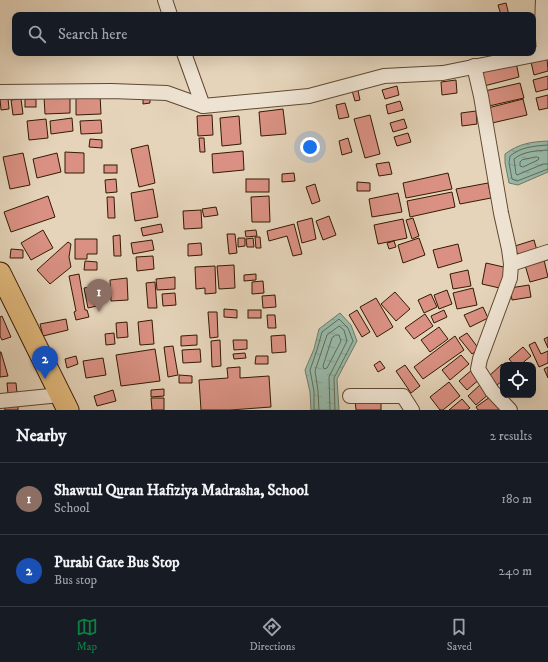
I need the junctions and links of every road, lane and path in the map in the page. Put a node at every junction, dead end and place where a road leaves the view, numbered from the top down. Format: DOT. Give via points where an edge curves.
graph roads {
  1 [pos="165,0"];
  2 [pos="543,0"];
  3 [pos="169,12"];
  4 [pos="546,52"];
  5 [pos="536,54"];
  6 [pos="185,56"];
  7 [pos="525,56"];
  8 [pos="474,66"];
  9 [pos="0,92"];
  10 [pos="203,106"];
  11 [pos="548,252"];
  12 [pos="511,264"];
  13 [pos="0,273"];
  14 [pos="350,396"];
  15 [pos="0,401"];
  16 [pos="64,403"];
  17 [pos="412,410"];
  18 [pos="510,410"];
  1 -- 3 [label="street"];
  2 -- 4 [label="street" via="542,26"];
  4 -- 5 [label="street"];
  6 -- 10 [label="street"];
  7 -- 8 [label="street"];
  8 -- 10 [label="street" via="443,72 384,76 309,96"];
  8 -- 12 [label="street"];
  9 -- 10 [label="street" via="111,90 167,93"];
  11 -- 12 [label="street"];
  12 -- 18 [label="street" via="510,278 478,369 492,391"];
  13 -- 16 [label="highway"];
  14 -- 17 [label="street" via="403,396"];
  15 -- 16 [label="street"];
}
